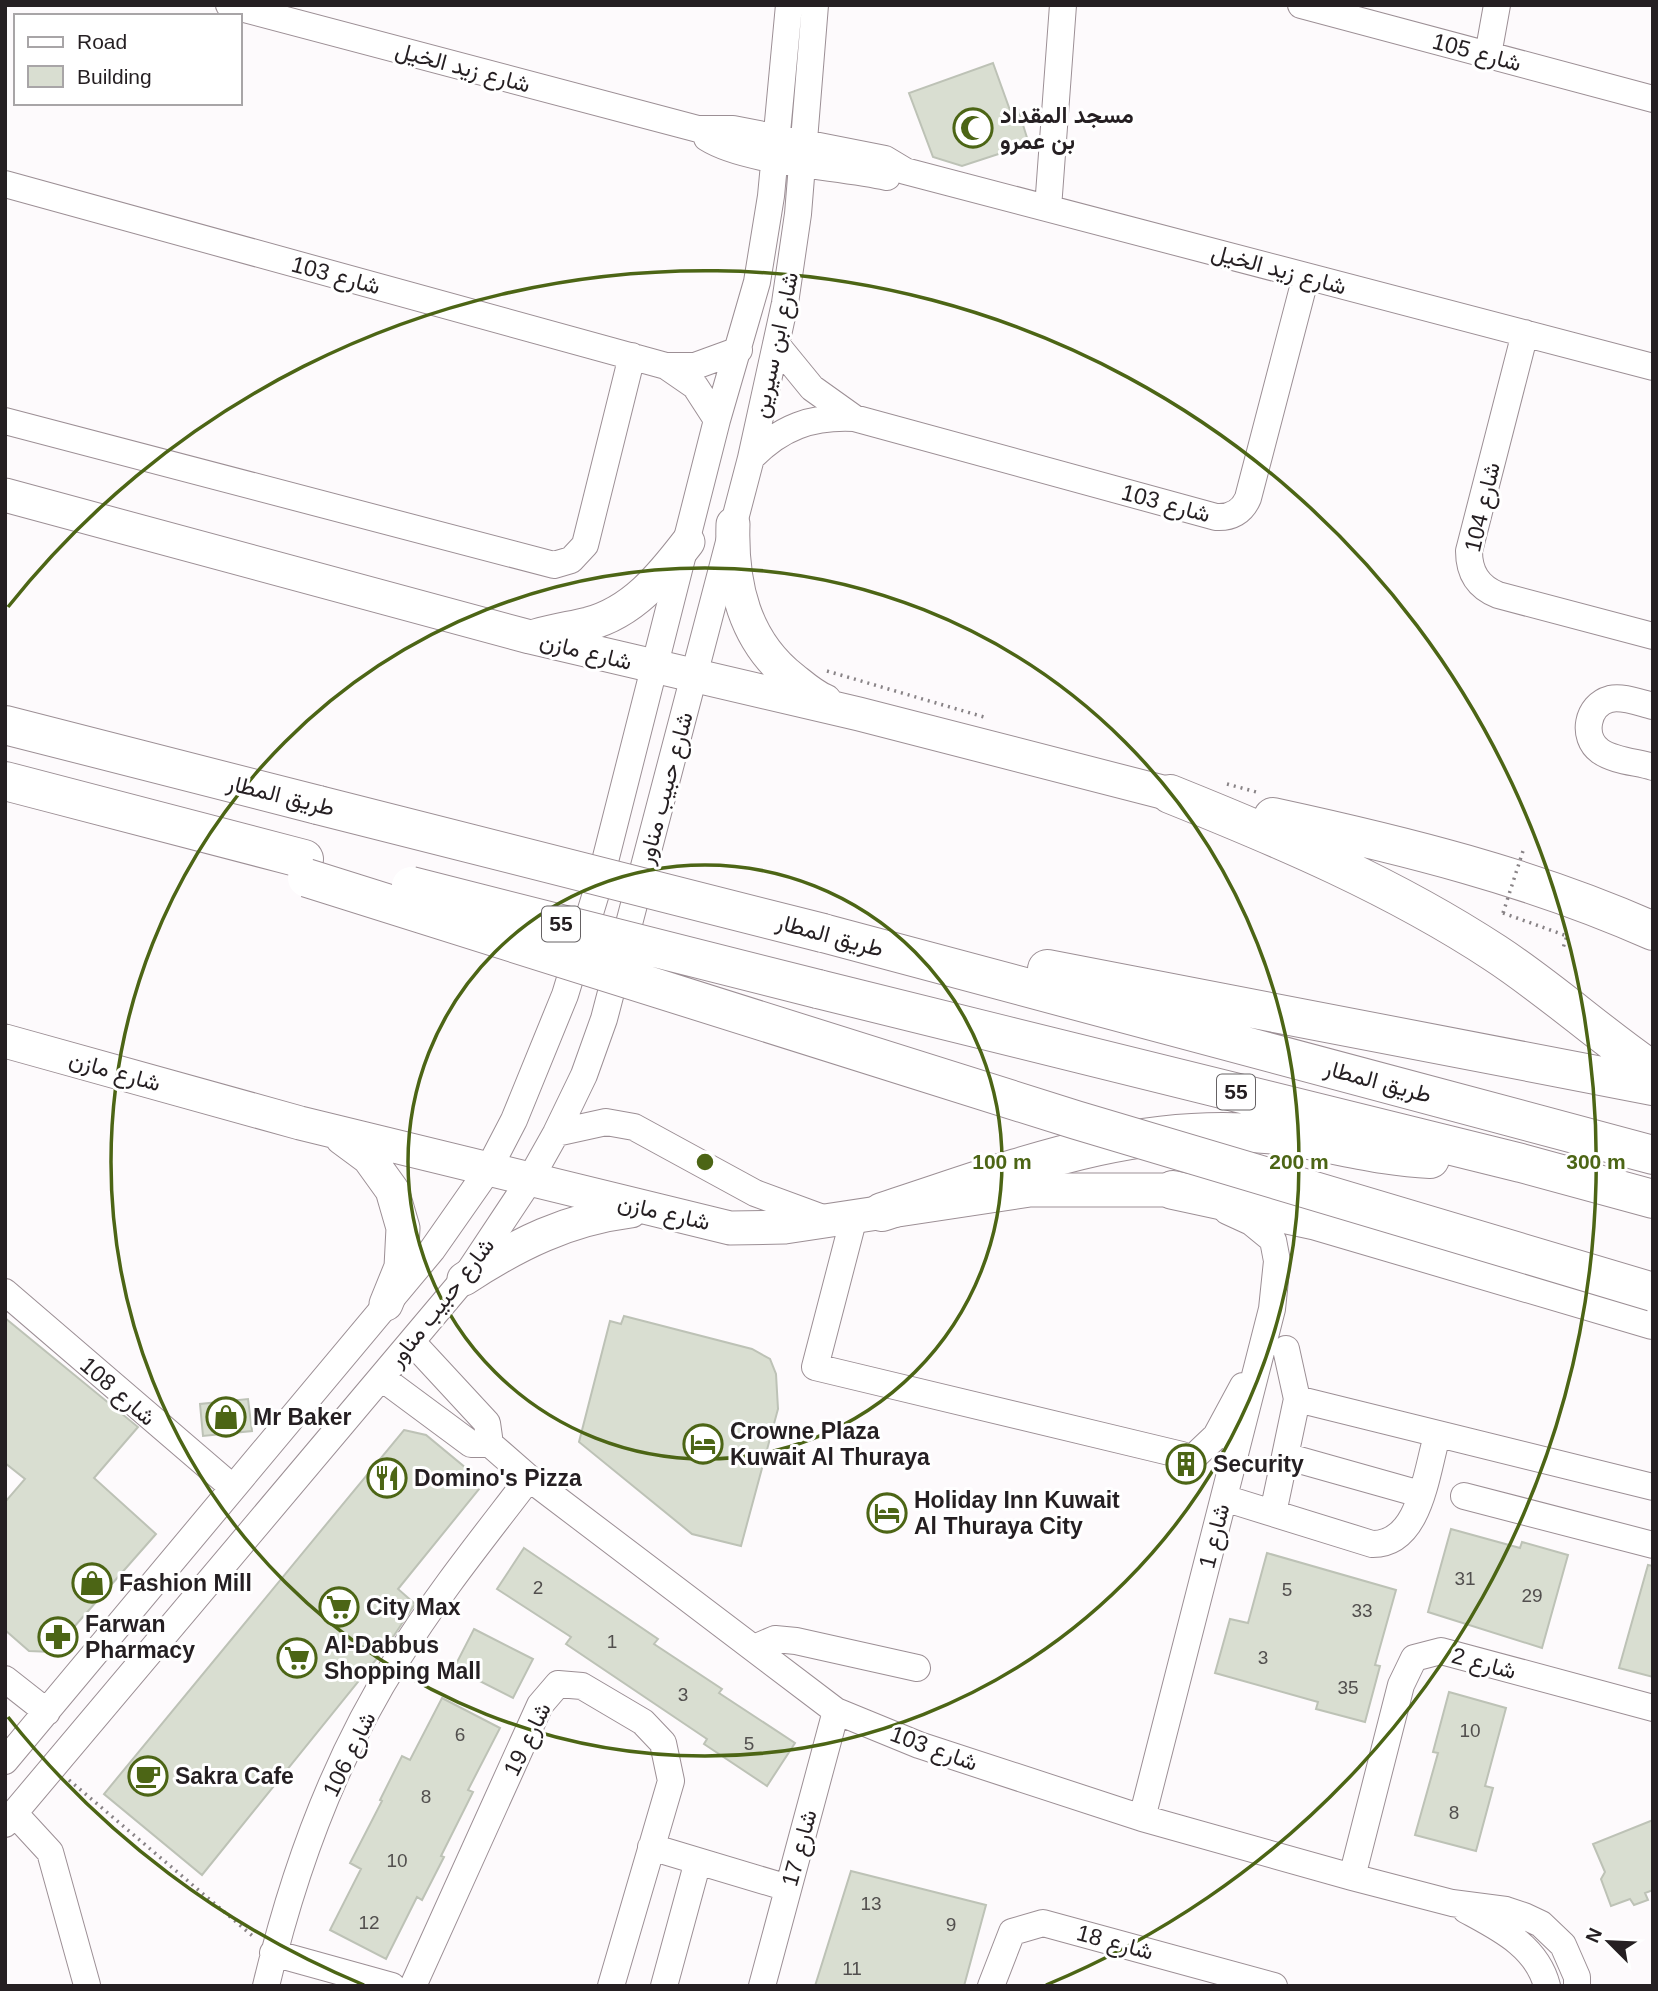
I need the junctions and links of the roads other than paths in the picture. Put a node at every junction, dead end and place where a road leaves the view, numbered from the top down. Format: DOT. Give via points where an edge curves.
graph roads {
  1 [pos="229,5"];
  2 [pos="789,5"];
  3 [pos="814,5"];
  4 [pos="1063,5"];
  5 [pos="1301,5"];
  6 [pos="1497,5"];
  7 [pos="1489,55"];
  8 [pos="1653,99"];
  9 [pos="775,147"];
  10 [pos="804,153"];
  11 [pos="5,184"];
  12 [pos="1048,208"];
  13 [pos="1306,276"];
  14 [pos="1525,334"];
  15 [pos="776,344"];
  16 [pos="738,350"];
  17 [pos="632,356"];
  18 [pos="666,366"];
  19 [pos="1653,367"];
  20 [pos="844,418"];
  21 [pos="718,420"];
  22 [pos="5,421"];
  23 [pos="751,458"];
  24 [pos="5,495"];
  25 [pos="733,524"];
  26 [pos="688,542"];
  27 [pos="1653,636"];
  28 [pos="530,637"];
  29 [pos="656,668"];
  30 [pos="695,678"];
  31 [pos="1653,706"];
  32 [pos="859,715"];
  33 [pos="5,724"];
  34 [pos="1653,766"];
  35 [pos="5,781"];
  36 [pos="1170,794"];
  37 [pos="305,869"];
  38 [pos="1653,931"];
  39 [pos="826,934"];
  40 [pos="5,1041"];
  41 [pos="1653,1071"];
  42 [pos="1653,1086"];
  43 [pos="300,1123"];
  44 [pos="556,1133"];
  45 [pos="1653,1155"];
  46 [pos="1521,1163"];
  47 [pos="488,1170"];
  48 [pos="529,1181"];
  49 [pos="1172,1191"];
  50 [pos="1653,1199"];
  51 [pos="649,1208"];
  52 [pos="856,1217"];
  53 [pos="464,1279"];
  54 [pos="5,1292"];
  55 [pos="1653,1292"];
  56 [pos="386,1304"];
  57 [pos="1653,1320"];
  58 [pos="412,1342"];
  59 [pos="1286,1349"];
  60 [pos="1260,1357"];
  61 [pos="382,1378"];
  62 [pos="1297,1399"];
  63 [pos="1437,1436"];
  64 [pos="490,1444"];
  65 [pos="1285,1456"];
  66 [pos="529,1478"];
  67 [pos="232,1487"];
  68 [pos="1653,1488"];
  69 [pos="1420,1493"];
  70 [pos="1464,1496"];
  71 [pos="1224,1498"];
  72 [pos="1273,1513"];
  73 [pos="1653,1545"];
  74 [pos="152,1582"];
  75 [pos="185,1608"];
  76 [pos="122,1618"];
  77 [pos="153,1647"];
  78 [pos="754,1648"];
  79 [pos="917,1668"];
  80 [pos="5,1679"];
  81 [pos="1653,1709"];
  82 [pos="836,1711"];
  83 [pos="47,1712"];
  84 [pos="5,1761"];
  85 [pos="1142,1818"];
  86 [pos="10,1819"];
  87 [pos="651,1847"];
  88 [pos="698,1861"];
  89 [pos="1352,1877"];
  90 [pos="788,1888"];
  91 [pos="1452,1903"];
  92 [pos="273,1953"];
  93 [pos="87,1985"];
  94 [pos="266,1986"];
  95 [pos="392,1986"];
  96 [pos="413,1986"];
  97 [pos="611,1986"];
  98 [pos="664,1986"];
  99 [pos="762,1986"];
  100 [pos="991,1986"];
  101 [pos="1274,1986"];
  102 [pos="1547,1986"];
  103 [pos="1577,1986"];
  1 -- 9 [label="street, شارع زيد الخيل" via="698,129 718,127"];
  2 -- 9 [label="street, شارع ابن سيرين"];
  3 -- 10 [label="street, شارع ابن سيرين"];
  4 -- 12 [label="street"];
  5 -- 7 [label="street, شارع 105"];
  6 -- 7 [label="street"];
  7 -- 8 [label="street, شارع 105"];
  9 -- 10 [label="street, شارع زيد الخيل"];
  9 -- 16 [label="street, شارع ابن سيرين" via="758,282"];
  10 -- 12 [label="street, شارع زيد الخيل" via="885,159 905,171"];
  10 -- 15 [label="street, شارع ابن سيرين" via="792,259"];
  11 -- 17 [label="street, شارع 103"];
  12 -- 13 [label="street, شارع زيد الخيل"];
  13 -- 14 [label="street, شارع زيد الخيل"];
  13 -- 20 [label="street, شارع 103" via="1248,498 1241,510 1230,516 1216,517"];
  14 -- 19 [label="street, شارع زيد الخيل"];
  14 -- 27 [label="street, شارع 104" via="1469,551 1471,570 1482,586 1498,595"];
  15 -- 20 [label="street, شارع 103"];
  15 -- 23 [label="street, شارع ابن سيرين"];
  16 -- 18 [label="street, شارع 103" via="695,366"];
  16 -- 21 [label="street, شارع ابن سيرين"];
  17 -- 18 [label="street, شارع 103"];
  17 -- 22 [label="street" via="584,545 571,560 554,565"];
  18 -- 21 [label="street, شارع 103" via="695,386"];
  20 -- 23 [label="street, شارع 103" via="796,425 764,444"];
  21 -- 26 [label="street, شارع ابن سيرين"];
  23 -- 25 [label="street, شارع ابن سيرين"];
  24 -- 28 [label="main road, شارع مازن"];
  25 -- 30 [label="street, شارع ابن سيرين"];
  25 -- 32 [label="main road" via="732,564 739,602 756,638 780,669 816,697"];
  26 -- 28 [label="main road" via="644,594 617,613"];
  26 -- 29 [label="street, شارع ابن سيرين"];
  28 -- 29 [label="main road, شارع مازن"];
  29 -- 30 [label="main road, شارع مازن"];
  29 -- 47 [label="street, شارع حبيب مناور" via="565,995 514,1121"];
  30 -- 32 [label="main road, شارع مازن"];
  30 -- 44 [label="street, شارع حبيب مناور" via="604,1019"];
  31 -- 34 [label="street" via="1610,699 1598,705 1588,728 1599,750"];
  32 -- 36 [label="main road, شارع مازن"];
  33 -- 39 [label="highway, طريق المطار / 55, bridge"];
  35 -- 37 [label="highway, طريق المطار / 55" via="243,845"];
  36 -- 38 [label="highway" via="1387,842 1596,906"];
  36 -- 41 [label="highway" via="1331,861 1443,921 1497,954"];
  37 -- 46 [label="highway, طريق المطار / 55, bridge" via="818,989"];
  37 -- 55 [label="highway, bridge" via="1076,1120"];
  39 -- 42 [label="highway" via="1035,966"];
  39 -- 45 [label="highway, طريق المطار / 55"];
  40 -- 43 [label="main road, شارع مازن"];
  43 -- 47 [label="main road, شارع مازن"];
  43 -- 56 [label="main road" via="338,1135 369,1158 392,1190 403,1228 401,1267"];
  44 -- 48 [label="street, شارع حبيب مناور"];
  44 -- 52 [label="street" via="606,1122 634,1127 755,1193"];
  46 -- 50 [label="highway, طريق المطار / 55"];
  46 -- 52 [label="highway" via="1391,1157 1266,1134 1119,1139"];
  47 -- 48 [label="main road, شارع مازن"];
  47 -- 56 [label="street, شارع حبيب مناور" via="432,1250"];
  48 -- 51 [label="main road, شارع مازن"];
  48 -- 53 [label="street, شارع حبيب مناور"];
  49 -- 52 [label="main road, شارع مازن" via="1030,1190"];
  49 -- 57 [label="highway" via="1317,1221"];
  49 -- 60 [label="street, شارع 1" via="1235,1214 1273,1240 1277,1261 1272,1309"];
  51 -- 52 [label="main road, شارع مازن" via="730,1228 785,1227"];
  51 -- 53 [label="main road" via="551,1229"];
  52 -- 60 [label="street" via="815,1367 1189,1455 1216,1436"];
  53 -- 58 [label="street, شارع حبيب مناور"];
  54 -- 67 [label="street, شارع 108"];
  56 -- 67 [label="street, شارع حبيب مناور"];
  58 -- 61 [label="street, شارع حبيب مناور"];
  58 -- 64 [label="street, شارع 103" via="487,1423"];
  59 -- 62 [label="street"];
  60 -- 71 [label="street, شارع 1"];
  61 -- 64 [label="street, شارع 103" via="471,1444"];
  61 -- 75 [label="street, شارع حبيب مناور"];
  62 -- 63 [label="street"];
  62 -- 65 [label="street"];
  63 -- 68 [label="street"];
  63 -- 69 [label="street"];
  64 -- 66 [label="street, شارع 103"];
  65 -- 69 [label="street"];
  65 -- 72 [label="street"];
  66 -- 78 [label="street, شارع 103"];
  66 -- 92 [label="street, شارع 106" via="397,1659 307,1843"];
  67 -- 74 [label="street, شارع حبيب مناور"];
  69 -- 72 [label="street" via="1408,1528 1382,1544"];
  70 -- 73 [label="street"];
  71 -- 72 [label="street"];
  71 -- 85 [label="street, شارع 1"];
  74 -- 75 [label="street" via="163,1603"];
  74 -- 76 [label="street, شارع حبيب مناور"];
  75 -- 77 [label="street, شارع حبيب مناور"];
  76 -- 77 [label="street" via="136,1616 147,1623 154,1634"];
  76 -- 83 [label="street, شارع حبيب مناور"];
  77 -- 86 [label="street, شارع حبيب مناور"];
  78 -- 79 [label="street" via="775,1639 796,1641"];
  78 -- 82 [label="street, شارع 103"];
  80 -- 83 [label="street"];
  81 -- 89 [label="street, شارع 2" via="1441,1651 1414,1658 1401,1685"];
  82 -- 85 [label="street, شارع 103" via="919,1745"];
  82 -- 90 [label="street, شارع 17"];
  83 -- 84 [label="street, شارع حبيب مناور"];
  85 -- 89 [label="street, شارع 103"];
  86 -- 93 [label="street" via="50,1852"];
  87 -- 88 [label="street"];
  87 -- 96 [label="street, شارع 19" via="671,1781 663,1743 643,1722 582,1686 558,1684 540,1705"];
  87 -- 97 [label="street, شارع 19"];
  88 -- 90 [label="street"];
  88 -- 98 [label="street"];
  89 -- 91 [label="street, شارع 103"];
  90 -- 99 [label="street, شارع 17"];
  91 -- 102 [label="street, شارع 103" via="1524,1945"];
  91 -- 103 [label="street, شارع 103" via="1506,1910 1541,1924 1563,1945"];
  92 -- 94 [label="street, شارع 106"];
  92 -- 95 [label="street"];
  100 -- 101 [label="street, شارع 18" via="1012,1932 1043,1923"];
}
